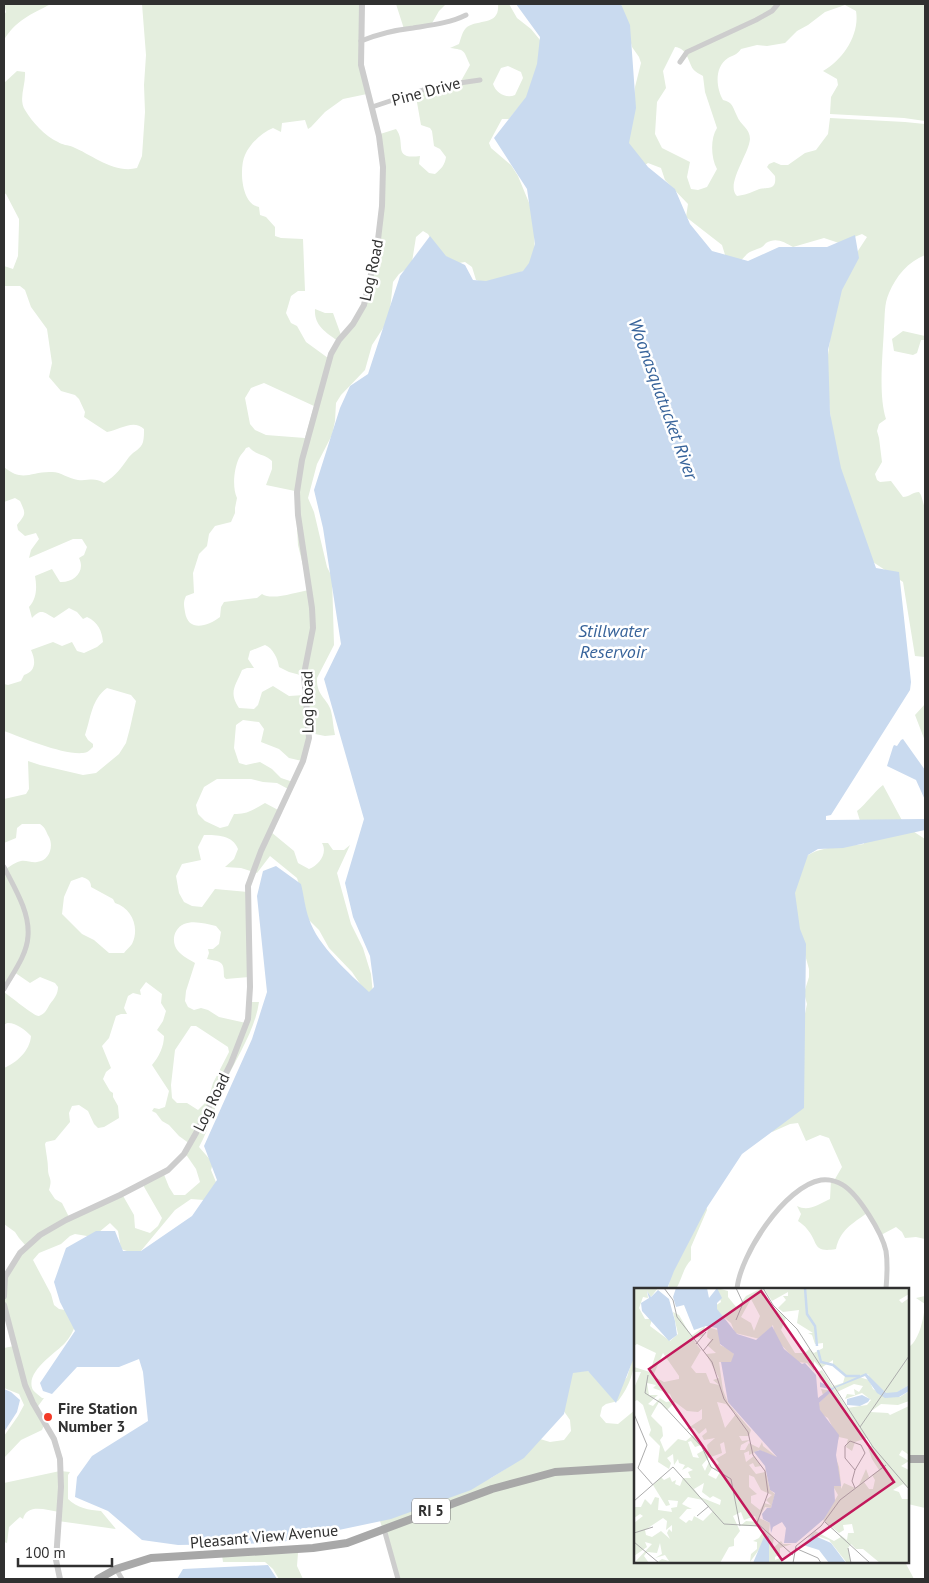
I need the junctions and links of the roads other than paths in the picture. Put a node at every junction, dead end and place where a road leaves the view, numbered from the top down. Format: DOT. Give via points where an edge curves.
graph roads {
  1 [pos="362,4"];
  2 [pos="778,4"];
  3 [pos="466,15"];
  4 [pos="361,42"];
  5 [pos="680,62"];
  6 [pos="480,80"];
  7 [pos="372,106"];
  8 [pos="4,866"];
  9 [pos="4,989"];
  10 [pos="737,1288"];
  11 [pos="886,1288"];
  12 [pos="4,1296"];
  13 [pos="4,1305"];
  14 [pos="924,1458"];
  15 [pos="909,1460"];
  16 [pos="634,1467"];
  17 [pos="384,1529"];
  18 [pos="116,1569"];
  19 [pos="60,1579"];
  20 [pos="98,1579"];
  21 [pos="122,1579"];
  22 [pos="398,1579"];
  1 -- 4 [label="street, Log Road"];
  2 -- 5 [label="street" via="756,20 687,52"];
  3 -- 4 [label="street" via="454,21 404,29"];
  4 -- 7 [label="street, Log Road" via="361,64"];
  6 -- 7 [label="street, Pine Drive" via="432,87"];
  7 -- 12 [label="street, Log Road" via="383,167 377,248 364,305 331,354 302,460 297,492 298,515 313,628 304,674 309,738 303,761 258,857 248,886 248,1019 230,1063 184,1154 168,1170 40,1235 20,1253 6,1277"];
  8 -- 9 [label="street" via="25,913 28,935 23,955"];
  10 -- 11 [label="street" via="745,1261 770,1220 800,1188 822,1180 836,1181 845,1186 871,1219 886,1251"];
  13 -- 19 [label="street" via="25,1385 54,1439 60,1459 56,1560"];
  14 -- 15 [label="main road"];
  16 -- 17 [label="main road, Pleasant View Avenue / RI 5" via="540,1476 492,1489"];
  17 -- 18 [label="main road, Pleasant View Avenue / RI 5" via="346,1543 313,1548 151,1558"];
  17 -- 22 [label="street"];
  18 -- 20 [label="main road, Pleasant View Avenue / RI 5"];
  18 -- 21 [label="street"];
}
